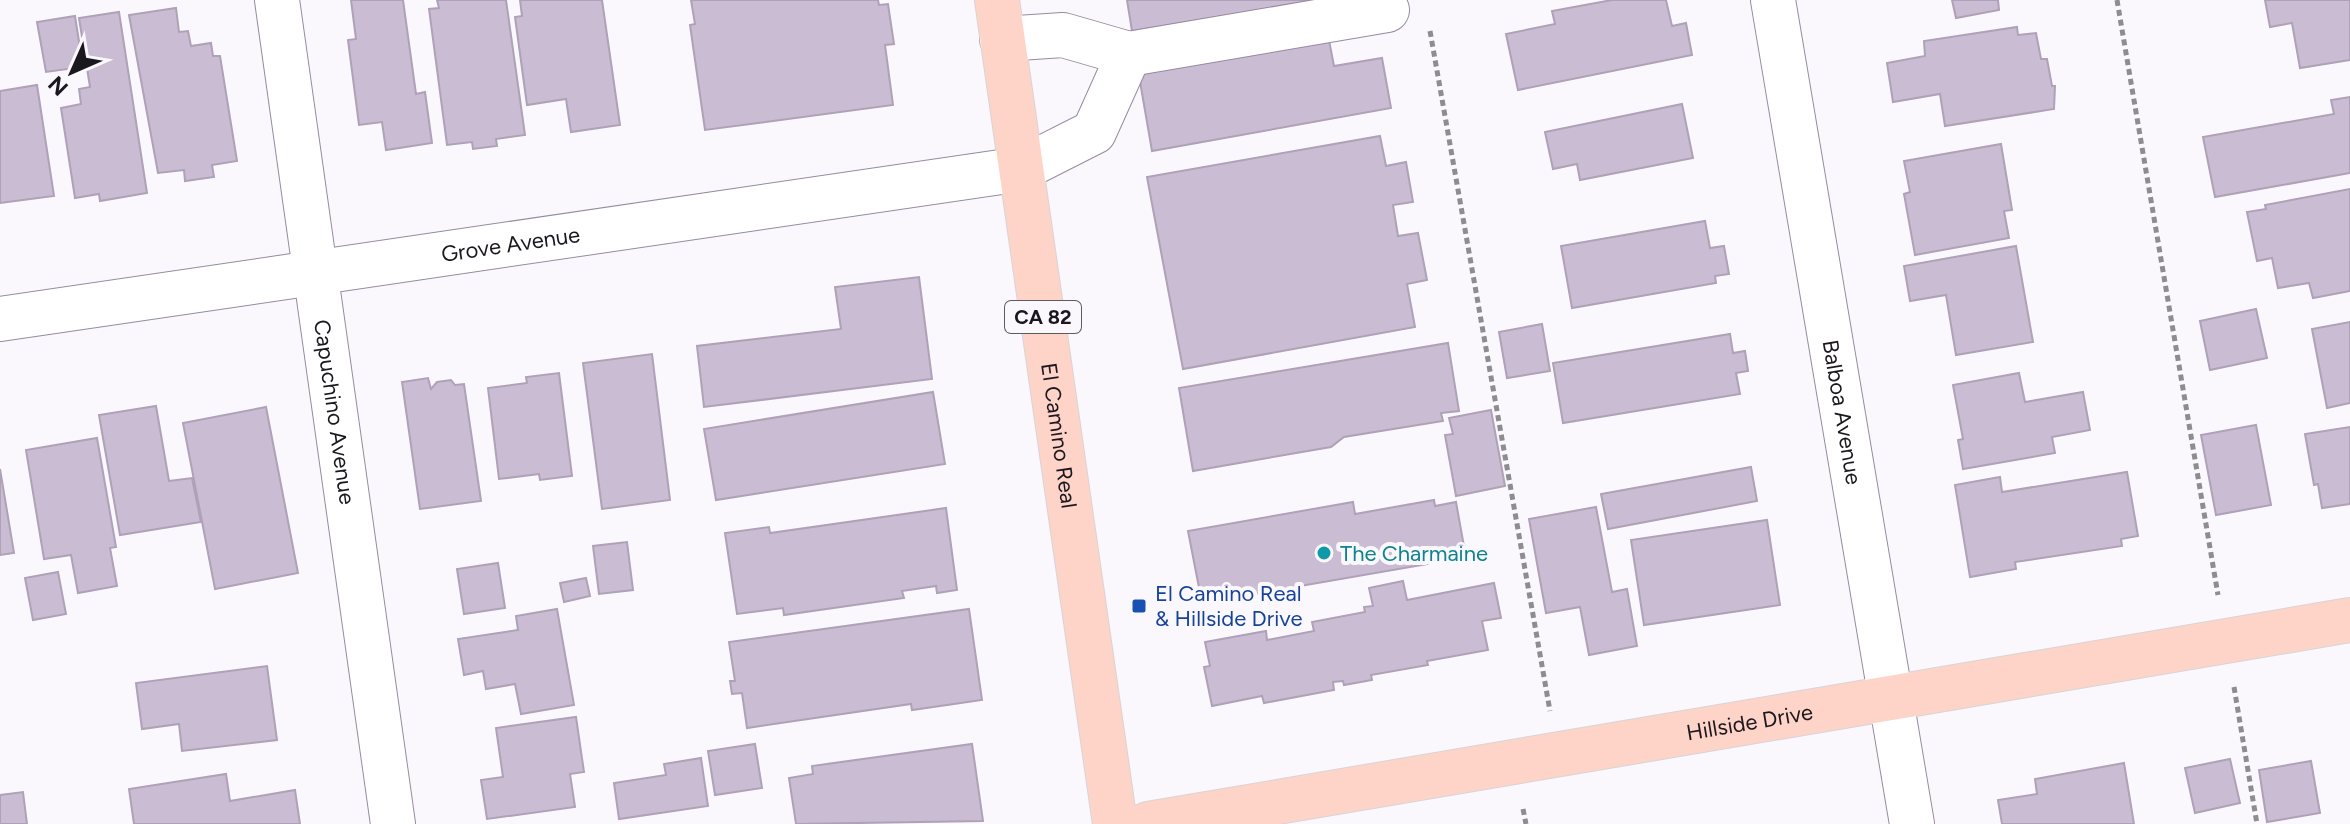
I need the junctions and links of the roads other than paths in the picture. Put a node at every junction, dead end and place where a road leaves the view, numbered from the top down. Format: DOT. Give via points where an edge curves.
graph roads {
  1 [pos="277,0"];
  2 [pos="1773,0"];
  3 [pos="1408,13"];
  4 [pos="999,20"];
  5 [pos="1129,54"];
  6 [pos="1021,169"];
  7 [pos="317,272"];
  8 [pos="0,319"];
  9 [pos="2350,620"];
  10 [pos="1889,698"];
  11 [pos="393,824"];
  12 [pos="1115,824"];
  13 [pos="1148,824"];
  14 [pos="1912,824"];
  1 -- 7 [label="street, Capuchino Avenue"];
  2 -- 10 [label="street, Balboa Avenue"];
  3 -- 5 [label="street"];
  4 -- 5 [label="street"];
  4 -- 6 [label="main road, El Camino Real / CA 82"];
  5 -- 6 [label="street, Grove Avenue" via="1094,132"];
  6 -- 7 [label="street, Grove Avenue"];
  6 -- 12 [label="main road, El Camino Real / CA 82"];
  7 -- 8 [label="street, Grove Avenue"];
  7 -- 11 [label="street, Capuchino Avenue"];
  9 -- 10 [label="main road, Hillside Drive"];
  10 -- 13 [label="main road, Hillside Drive"];
  10 -- 14 [label="street, Balboa Avenue"];
}
